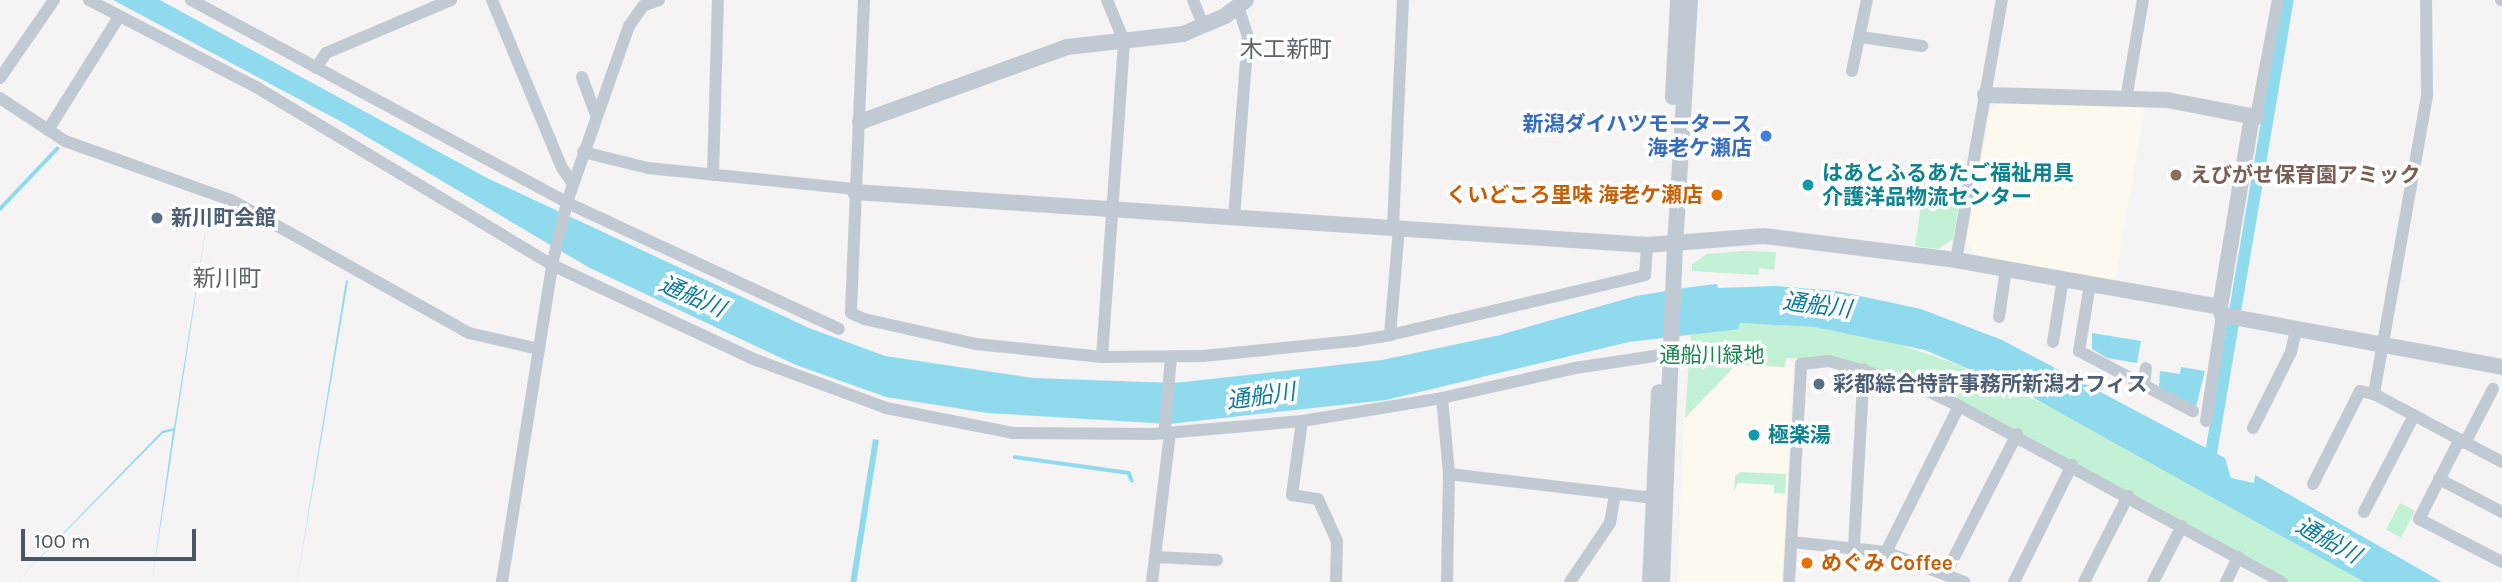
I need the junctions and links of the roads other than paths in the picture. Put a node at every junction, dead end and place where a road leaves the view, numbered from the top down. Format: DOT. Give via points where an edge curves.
graph roads {
  1 [pos="54,0"];
  2 [pos="89,0"];
  3 [pos="191,0"];
  4 [pos="451,0"];
  5 [pos="492,0"];
  6 [pos="659,0"];
  7 [pos="718,0"];
  8 [pos="864,0"];
  9 [pos="1107,0"];
  10 [pos="1193,0"];
  11 [pos="1403,0"];
  12 [pos="1678,0"];
  13 [pos="1690,0"];
  14 [pos="1867,0"];
  15 [pos="2002,0"];
  16 [pos="2143,0"];
  17 [pos="2278,0"];
  18 [pos="2426,0"];
  19 [pos="1242,3"];
  20 [pos="119,17"];
  21 [pos="1204,27"];
  22 [pos="1861,37"];
  23 [pos="1124,41"];
  24 [pos="1922,46"];
  25 [pos="316,68"];
  26 [pos="1852,71"];
  27 [pos="0,78"];
  28 [pos="582,78"];
  29 [pos="1985,95"];
  30 [pos="0,98"];
  31 [pos="2126,99"];
  32 [pos="596,115"];
  33 [pos="2254,117"];
  34 [pos="860,122"];
  35 [pos="48,130"];
  36 [pos="583,152"];
  37 [pos="713,175"];
  38 [pos="573,184"];
  39 [pos="855,191"];
  40 [pos="567,202"];
  41 [pos="1112,208"];
  42 [pos="1234,218"];
  43 [pos="1396,228"];
  44 [pos="1647,245"];
  45 [pos="1670,254"];
  46 [pos="1956,260"];
  47 [pos="552,265"];
  48 [pos="2006,270"];
  49 [pos="2063,279"];
  50 [pos="2090,284"];
  51 [pos="2223,313"];
  52 [pos="1999,317"];
  53 [pos="839,329"];
  54 [pos="2296,331"];
  55 [pos="1390,335"];
  56 [pos="2053,342"];
  57 [pos="2382,346"];
  58 [pos="538,349"];
  59 [pos="1664,351"];
  60 [pos="1102,357"];
  61 [pos="1171,363"];
  62 [pos="2502,367"];
  63 [pos="2147,368"];
  64 [pos="1864,369"];
  65 [pos="2144,386"];
  66 [pos="2493,389"];
  67 [pos="2374,394"];
  68 [pos="1443,398"];
  69 [pos="1959,406"];
  70 [pos="2193,411"];
  71 [pos="2414,415"];
  72 [pos="1302,421"];
  73 [pos="2206,421"];
  74 [pos="2253,428"];
  75 [pos="1168,430"];
  76 [pos="2017,434"];
  77 [pos="2463,441"];
  78 [pos="2502,462"];
  79 [pos="2072,465"];
  80 [pos="1449,474"];
  81 [pos="2439,479"];
  82 [pos="2313,484"];
  83 [pos="1615,494"];
  84 [pos="2128,496"];
  85 [pos="1654,498"];
  86 [pos="2364,512"];
  87 [pos="2502,512"];
  88 [pos="2182,526"];
  89 [pos="1791,541"];
  90 [pos="1854,546"];
  91 [pos="1886,552"];
  92 [pos="1155,557"];
  93 [pos="2238,557"];
  94 [pos="1217,560"];
  95 [pos="2502,562"];
  96 [pos="1946,573"];
  97 [pos="502,582"];
  98 [pos="1152,582"];
  99 [pos="1336,582"];
  100 [pos="1447,582"];
  101 [pos="1570,582"];
  102 [pos="1650,582"];
  103 [pos="1662,582"];
  104 [pos="1789,582"];
  105 [pos="1964,582"];
  106 [pos="2014,582"];
  107 [pos="2084,582"];
  108 [pos="2153,582"];
  109 [pos="2226,582"];
  110 [pos="2282,582"];
  1 -- 27 [label="street"];
  2 -- 20 [label="street"];
  3 -- 25 [label="street"];
  4 -- 25 [label="street" via="326,53"];
  5 -- 38 [label="street" via="562,168"];
  6 -- 32 [label="street" via="643,6 629,26"];
  7 -- 37 [label="street"];
  8 -- 34 [label="street"];
  9 -- 23 [label="street"];
  10 -- 21 [label="street"];
  11 -- 43 [label="street"];
  12 -- 45 [label="street"];
  13 -- 45 [label="street"];
  14 -- 22 [label="street"];
  15 -- 29 [label="street"];
  16 -- 31 [label="street"];
  17 -- 33 [label="street"];
  18 -- 57 [label="street" via="2427,96"];
  19 -- 21 [label="street"];
  19 -- 42 [label="street" via="1248,37"];
  20 -- 35 [label="street"];
  20 -- 47 [label="street" via="256,87"];
  21 -- 23 [label="street"];
  22 -- 24 [label="street"];
  22 -- 26 [label="street"];
  23 -- 34 [label="street" via="1067,47"];
  23 -- 41 [label="street"];
  25 -- 40 [label="street"];
  28 -- 32 [label="street"];
  29 -- 31 [label="street"];
  29 -- 46 [label="street"];
  30 -- 35 [label="street"];
  31 -- 33 [label="street" via="2167,100"];
  32 -- 36 [label="street"];
  33 -- 51 [label="street"];
  34 -- 39 [label="street"];
  35 -- 58 [label="street" via="65,141 230,200 470,333"];
  36 -- 37 [label="street" via="648,168"];
  36 -- 38 [label="street"];
  37 -- 39 [label="street"];
  38 -- 40 [label="street"];
  39 -- 41 [label="street"];
  39 -- 60 [label="street" via="851,313 976,344"];
  40 -- 47 [label="street"];
  40 -- 53 [label="street"];
  41 -- 42 [label="street"];
  41 -- 60 [label="street"];
  42 -- 43 [label="street"];
  43 -- 44 [label="street"];
  43 -- 55 [label="street"];
  44 -- 45 [label="street"];
  44 -- 55 [label="street" via="1645,275"];
  45 -- 46 [label="street" via="1690,239 1765,236"];
  45 -- 59 [label="street"];
  46 -- 48 [label="street"];
  47 -- 58 [label="street"];
  47 -- 75 [label="street" via="751,358 886,408 1013,433"];
  48 -- 49 [label="street"];
  48 -- 52 [label="street"];
  49 -- 50 [label="street"];
  49 -- 56 [label="street"];
  50 -- 51 [label="street"];
  50 -- 65 [label="street" via="2079,351"];
  51 -- 54 [label="street"];
  51 -- 73 [label="street"];
  54 -- 57 [label="street"];
  54 -- 74 [label="street" via="2291,352"];
  55 -- 61 [label="street"];
  57 -- 62 [label="street"];
  57 -- 67 [label="street"];
  58 -- 97 [label="street"];
  59 -- 68 [label="street"];
  59 -- 85 [label="street"];
  59 -- 103 [label="street"];
  60 -- 61 [label="street"];
  61 -- 75 [label="street"];
  63 -- 65 [label="street"];
  64 -- 69 [label="street"];
  64 -- 89 [label="street" via="1829,361 1801,364"];
  64 -- 90 [label="street"];
  65 -- 70 [label="street"];
  66 -- 77 [label="street"];
  67 -- 71 [label="street"];
  67 -- 82 [label="street" via="2360,391"];
  68 -- 72 [label="street"];
  68 -- 80 [label="street"];
  69 -- 76 [label="street"];
  69 -- 91 [label="street"];
  71 -- 77 [label="street"];
  71 -- 86 [label="street"];
  72 -- 75 [label="street"];
  72 -- 99 [label="street" via="1292,495 1318,499 1337,541"];
  75 -- 92 [label="street"];
  76 -- 79 [label="street"];
  76 -- 96 [label="street"];
  77 -- 78 [label="street"];
  77 -- 81 [label="street"];
  79 -- 84 [label="street"];
  79 -- 106 [label="street"];
  80 -- 83 [label="street"];
  80 -- 100 [label="street"];
  81 -- 87 [label="street"];
  81 -- 95 [label="street" via="2419,519"];
  83 -- 85 [label="street"];
  83 -- 101 [label="street" via="1610,523"];
  84 -- 88 [label="street"];
  84 -- 107 [label="street"];
  85 -- 102 [label="street"];
  88 -- 93 [label="street"];
  88 -- 108 [label="street"];
  89 -- 90 [label="street"];
  89 -- 104 [label="street"];
  90 -- 91 [label="street"];
  91 -- 96 [label="street"];
  92 -- 94 [label="street"];
  92 -- 98 [label="street"];
  93 -- 109 [label="street"];
  93 -- 110 [label="street"];
  96 -- 105 [label="street"];
}
